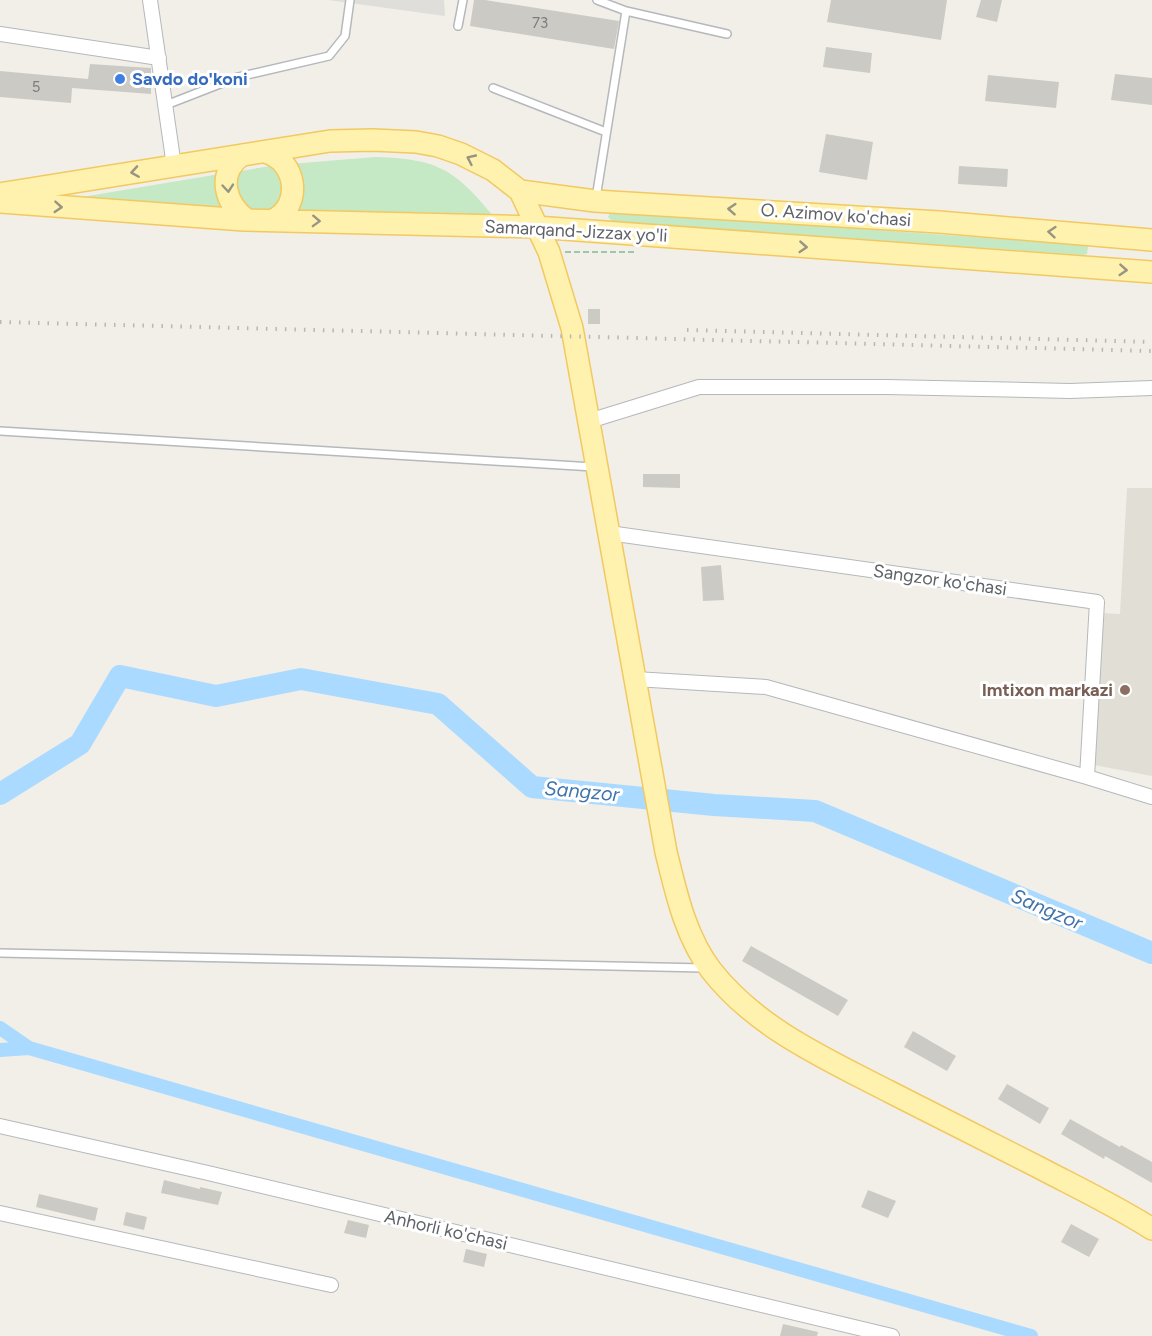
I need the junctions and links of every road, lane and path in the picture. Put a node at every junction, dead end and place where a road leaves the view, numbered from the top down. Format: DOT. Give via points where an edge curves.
graph roads {
  1 [pos="150,0"];
  2 [pos="350,0"];
  3 [pos="463,0"];
  4 [pos="597,0"];
  5 [pos="626,11"];
  6 [pos="458,26"];
  7 [pos="0,34"];
  8 [pos="727,34"];
  9 [pos="159,58"];
  10 [pos="494,88"];
  11 [pos="166,105"];
  12 [pos="606,132"];
  13 [pos="265,152"];
  14 [pos="242,155"];
  15 [pos="174,166"];
  16 [pos="520,191"];
  17 [pos="0,194"];
  18 [pos="595,201"];
  19 [pos="0,202"];
  20 [pos="247,220"];
  21 [pos="273,220"];
  22 [pos="536,227"];
  23 [pos="1088,235"];
  24 [pos="1152,240"];
  25 [pos="1085,267"];
  26 [pos="1152,272"];
  27 [pos="1152,388"];
  28 [pos="589,421"];
  29 [pos="0,430"];
  30 [pos="598,467"];
  31 [pos="609,533"];
  32 [pos="635,679"];
  33 [pos="1087,777"];
  34 [pos="1152,797"];
  35 [pos="0,953"];
  36 [pos="709,968"];
  37 [pos="0,1126"];
  38 [pos="0,1213"];
  39 [pos="1152,1229"];
  40 [pos="331,1285"];
  41 [pos="892,1336"];
  1 -- 9 [label="street"];
  2 -- 11 [label="lane" via="345,36 329,56 238,77"];
  3 -- 6 [label="lane"];
  4 -- 5 [label="lane"];
  5 -- 8 [label="lane"];
  5 -- 12 [label="lane"];
  7 -- 9 [label="street"];
  9 -- 11 [label="street"];
  10 -- 12 [label="lane"];
  11 -- 15 [label="street"];
  12 -- 18 [label="lane"];
  13 -- 14 [label="main road"];
  16 -- 13 [label="main road, one-way" via="477,162 416,142 341,141"];
  13 -- 21 [label="main road" via="282,160 291,177 287,210"];
  14 -- 15 [label="main road"];
  14 -- 20 [label="main road, one-way" via="231,164 227,194"];
  15 -- 17 [label="main road, one-way"];
  16 -- 18 [label="main road, O. Azimov ko'chasi"];
  16 -- 22 [label="main road"];
  23 -- 18 [label="main road, O. Azimov ko'chasi, one-way"];
  19 -- 20 [label="main road, Samarqand-Jizzax yo'li, one-way"];
  20 -- 21 [label="main road, Samarqand-Jizzax yo'li"];
  21 -- 22 [label="main road, Samarqand-Jizzax yo'li, one-way"];
  22 -- 25 [label="main road, Samarqand-Jizzax yo'li, one-way"];
  22 -- 28 [label="main road" via="549,252 572,327"];
  23 -- 24 [label="main road, O. Azimov ko'chasi"];
  23 -- 25 [label="main road" via="1100,252 1097,260"];
  25 -- 26 [label="main road, Samarqand-Jizzax yo'li, one-way"];
  27 -- 28 [label="street" via="1070,391 699,387"];
  28 -- 30 [label="main road"];
  29 -- 30 [label="lane"];
  30 -- 31 [label="main road"];
  31 -- 32 [label="main road"];
  31 -- 33 [label="street, Sangzor ko'chasi" via="1097,602"];
  32 -- 33 [label="street" via="766,687"];
  32 -- 36 [label="main road" via="666,852 681,910"];
  33 -- 34 [label="street"];
  35 -- 36 [label="lane"];
  36 -- 39 [label="main road" via="753,1013 804,1047"];
  37 -- 41 [label="street, Anhorli ko'chasi"];
  38 -- 40 [label="street"];
}
